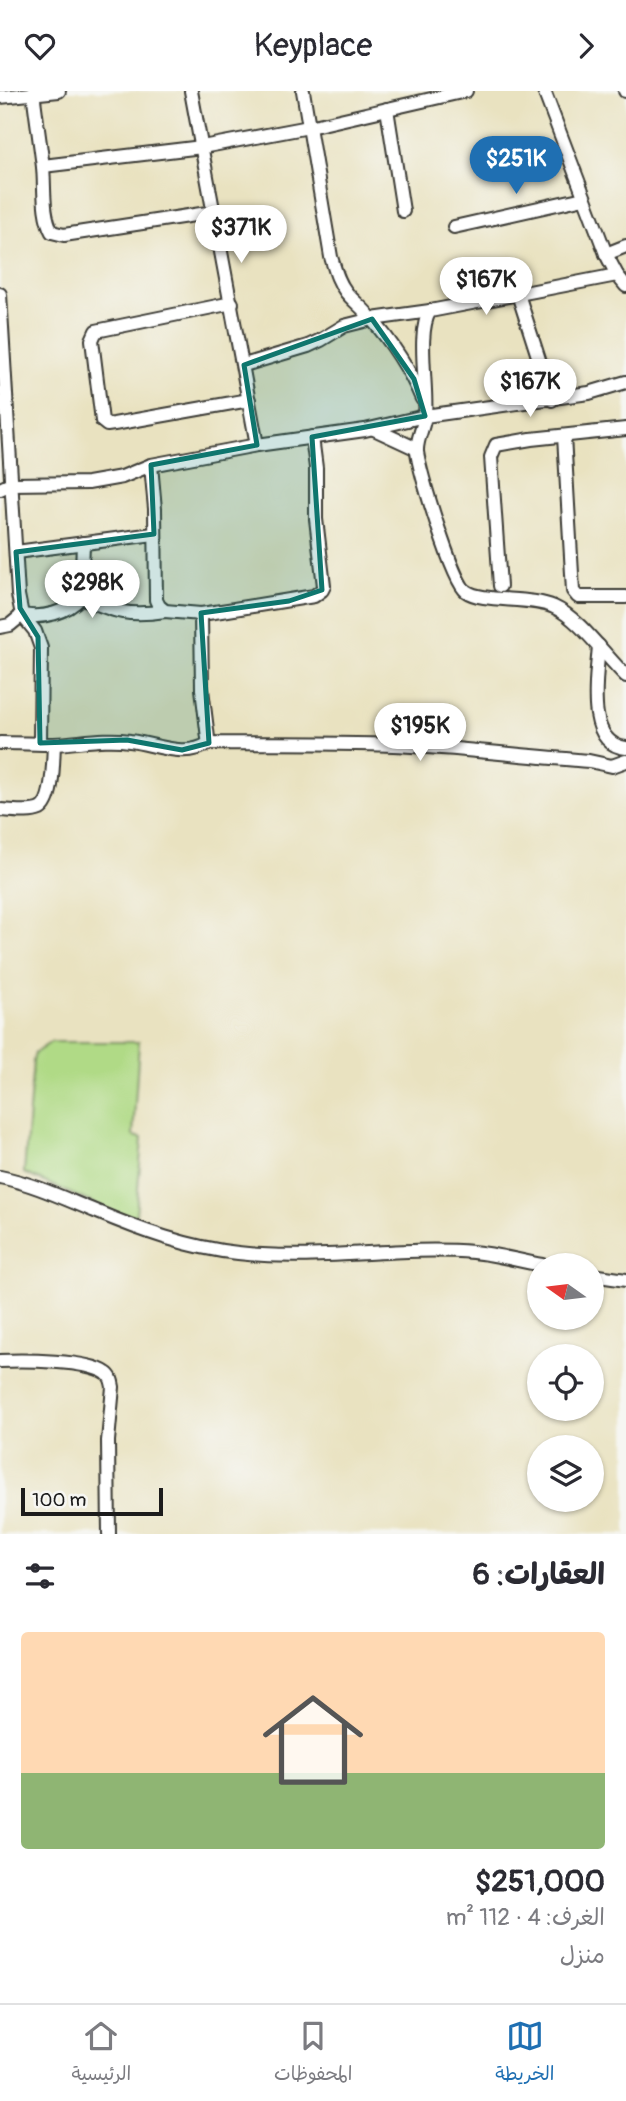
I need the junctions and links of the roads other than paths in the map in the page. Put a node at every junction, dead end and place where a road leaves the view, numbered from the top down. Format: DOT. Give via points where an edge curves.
graph roads {
  1 [pos="59,91"];
  2 [pos="191,91"];
  3 [pos="303,91"];
  4 [pos="397,91"];
  5 [pos="466,91"];
  6 [pos="544,91"];
  7 [pos="33,92"];
  8 [pos="0,97"];
  9 [pos="392,108"];
  10 [pos="309,127"];
  11 [pos="202,147"];
  12 [pos="43,166"];
  13 [pos="584,198"];
  14 [pos="403,211"];
  15 [pos="214,212"];
  16 [pos="454,227"];
  17 [pos="626,246"];
  18 [pos="606,254"];
  19 [pos="617,275"];
  20 [pos="626,286"];
  21 [pos="0,294"];
  22 [pos="518,294"];
  23 [pos="232,303"];
  24 [pos="0,304"];
  25 [pos="430,310"];
  26 [pos="372,319"];
  27 [pos="244,365"];
  28 [pos="626,382"];
  29 [pos="249,400"];
  30 [pos="552,400"];
  31 [pos="425,411"];
  32 [pos="374,429"];
  33 [pos="626,429"];
  34 [pos="564,436"];
  35 [pos="312,437"];
  36 [pos="257,445"];
  37 [pos="416,449"];
  38 [pos="150,465"];
  39 [pos="5,486"];
  40 [pos="154,534"];
  41 [pos="83,543"];
  42 [pos="16,552"];
  43 [pos="500,586"];
  44 [pos="81,597"];
  45 [pos="626,597"];
  46 [pos="165,611"];
  47 [pos="201,614"];
  48 [pos="22,615"];
  49 [pos="0,627"];
  50 [pos="599,646"];
  51 [pos="626,677"];
  52 [pos="0,743"];
  53 [pos="40,743"];
  54 [pos="209,743"];
  55 [pos="54,744"];
  56 [pos="626,748"];
  57 [pos="626,761"];
  58 [pos="0,810"];
  59 [pos="0,1177"];
  60 [pos="527,1262"];
  61 [pos="604,1277"];
  62 [pos="626,1280"];
  63 [pos="0,1360"];
  64 [pos="110,1534"];
  1 -- 7 [label="street"];
  2 -- 11 [label="street"];
  3 -- 10 [label="street"];
  4 -- 9 [label="street"];
  5 -- 9 [label="street"];
  6 -- 13 [label="street"];
  7 -- 8 [label="street"];
  7 -- 12 [label="street"];
  9 -- 10 [label="street"];
  9 -- 14 [label="street"];
  10 -- 11 [label="street"];
  10 -- 26 [label="street" via="331,257 347,293"];
  11 -- 12 [label="street"];
  11 -- 15 [label="street"];
  12 -- 15 [label="street" via="49,226 57,234"];
  13 -- 16 [label="street"];
  13 -- 18 [label="street"];
  15 -- 23 [label="street"];
  17 -- 18 [label="street"];
  18 -- 19 [label="street"];
  19 -- 20 [label="street"];
  19 -- 22 [label="street"];
  21 -- 24 [label="street"];
  22 -- 25 [label="street"];
  22 -- 30 [label="street"];
  23 -- 27 [label="street"];
  23 -- 29 [label="street" via="96,331 92,339 102,421 114,425"];
  24 -- 39 [label="street"];
  25 -- 26 [label="street"];
  25 -- 31 [label="street" via="424,325"];
  26 -- 27 [label="street" via="344,325 308,346"];
  26 -- 31 [label="street" via="414,379"];
  27 -- 29 [label="street"];
  28 -- 30 [label="street"];
  29 -- 36 [label="street"];
  30 -- 31 [label="street"];
  31 -- 32 [label="street"];
  31 -- 37 [label="street"];
  32 -- 35 [label="street"];
  32 -- 37 [label="street"];
  33 -- 34 [label="street"];
  34 -- 43 [label="street" via="499,443 493,450"];
  34 -- 45 [label="street" via="573,591 578,597"];
  35 -- 36 [label="street"];
  35 -- 47 [label="street" via="322,590 289,601"];
  36 -- 38 [label="street"];
  37 -- 50 [label="street" via="460,585 474,596 539,601 556,608"];
  38 -- 39 [label="street" via="122,477 88,483"];
  38 -- 40 [label="street"];
  39 -- 42 [label="street"];
  40 -- 41 [label="street"];
  40 -- 46 [label="street" via="156,600"];
  41 -- 42 [label="street"];
  41 -- 44 [label="street"];
  42 -- 48 [label="street"];
  44 -- 46 [label="street" via="129,614"];
  44 -- 48 [label="street" via="47,616"];
  46 -- 47 [label="street"];
  47 -- 54 [label="street" via="202,689"];
  48 -- 49 [label="street"];
  48 -- 53 [label="street" via="41,648"];
  50 -- 51 [label="street"];
  50 -- 56 [label="street" via="596,715 608,741"];
  52 -- 53 [label="street"];
  53 -- 55 [label="street"];
  54 -- 55 [label="street" via="182,750 127,740"];
  54 -- 57 [label="street" via="411,745 612,766"];
  55 -- 58 [label="street" via="46,803 32,811"];
  59 -- 60 [label="street" via="46,1189 138,1229 236,1253 474,1252"];
  61 -- 62 [label="street"];
  63 -- 64 [label="street" via="75,1364 103,1371 111,1379"];
}
